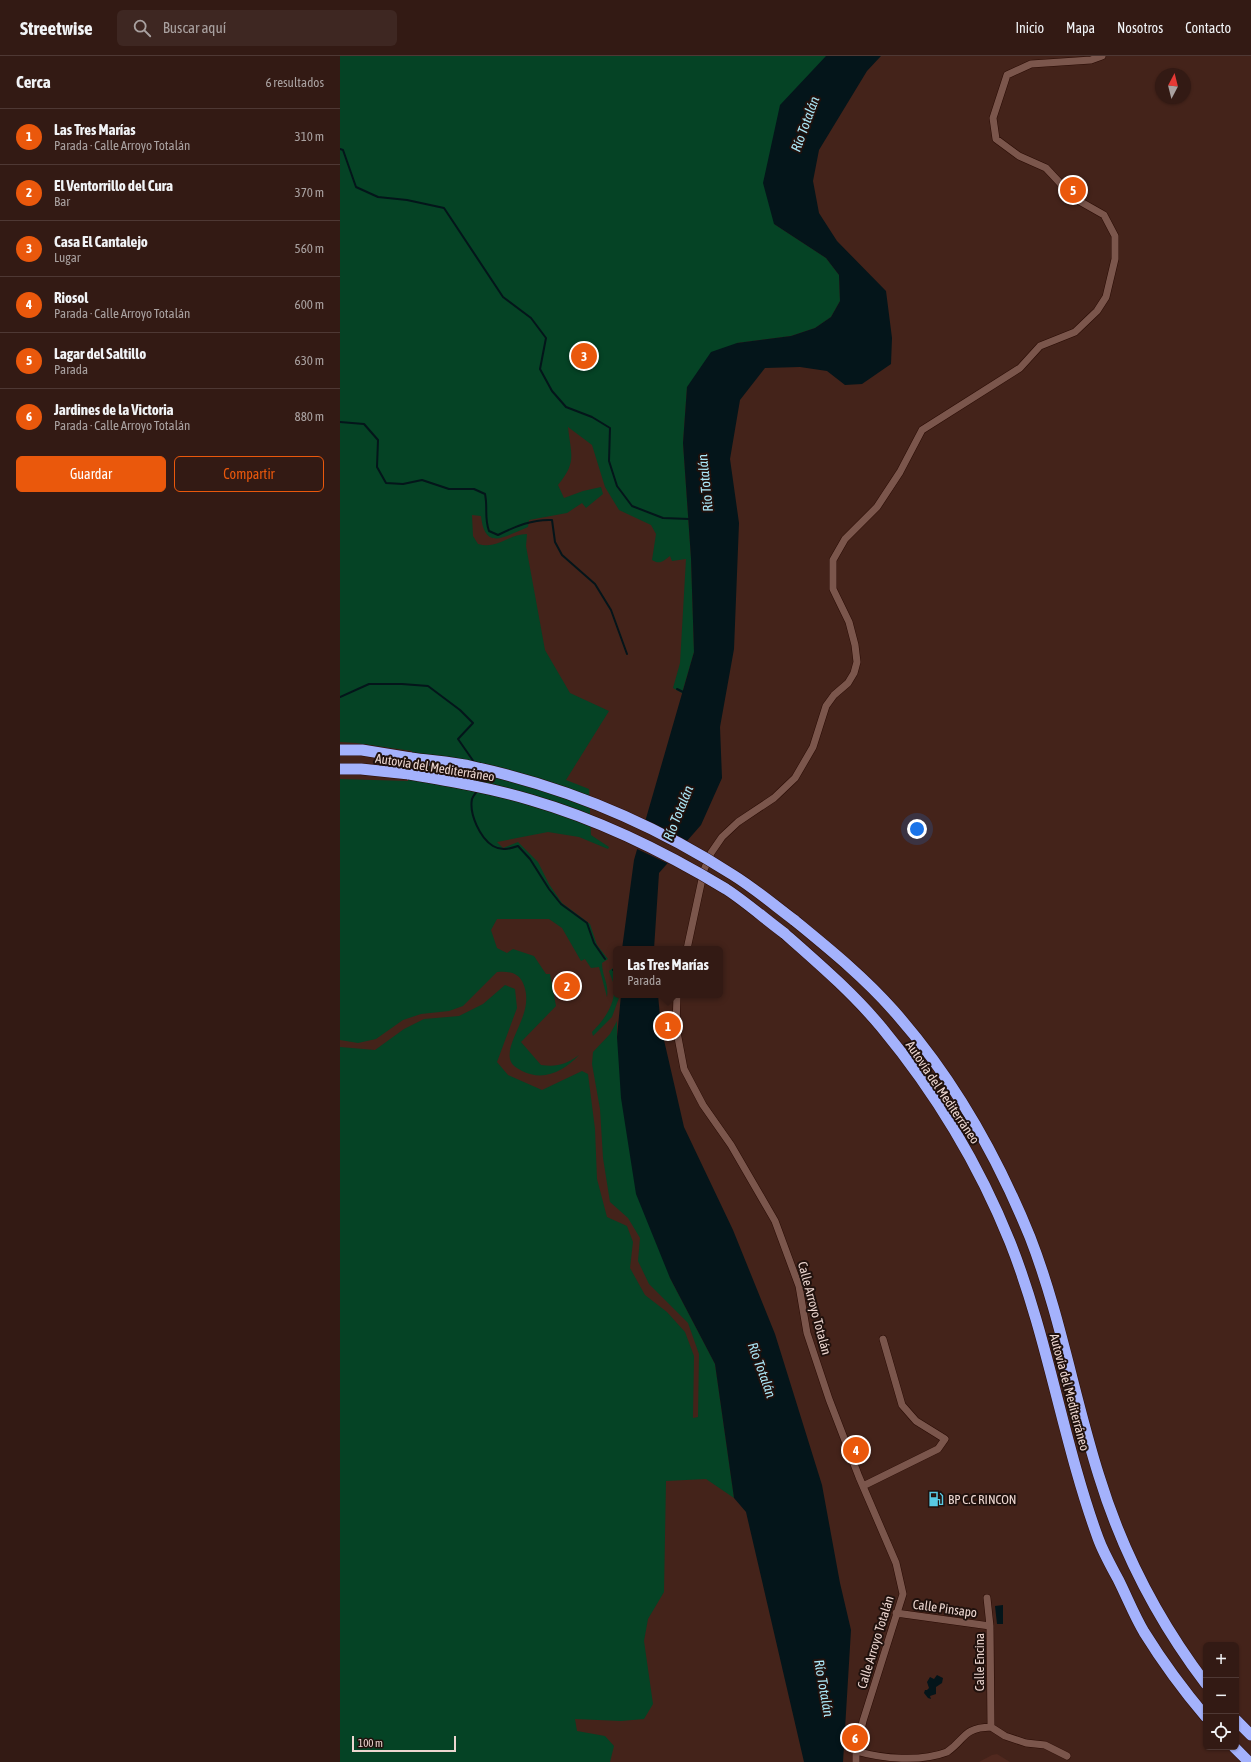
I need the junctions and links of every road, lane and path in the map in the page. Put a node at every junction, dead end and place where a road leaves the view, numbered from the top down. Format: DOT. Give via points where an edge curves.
graph roads {
  1 [pos="1102,56"];
  2 [pos="340,750"];
  3 [pos="340,769"];
  4 [pos="688,946"];
  5 [pos="677,998"];
  6 [pos="883,1339"];
  7 [pos="863,1486"];
  8 [pos="987,1598"];
  9 [pos="896,1613"];
  10 [pos="990,1626"];
  11 [pos="1203,1680"];
  12 [pos="1204,1714"];
  13 [pos="1239,1720"];
  14 [pos="1239,1721"];
  15 [pos="991,1727"];
  16 [pos="1251,1728"];
  17 [pos="1251,1735"];
  18 [pos="1230,1750"];
  19 [pos="1237,1750"];
  20 [pos="856,1751"];
  21 [pos="1066,1756"];
  22 [pos="856,1762"];
  23 [pos="1240,1762"];
  24 [pos="1249,1762"];
  1 -- 4 [label="street" via="1091,60 1031,64 1007,75 993,118 996,139 1019,156 1046,168 1074,198 1104,215 1115,236 1115,259 1106,296 1097,311 1075,332 1040,346 1020,368 922,430 900,472 877,507 845,540 833,560 832,590 849,622 857,662 854,672 848,683 826,706 813,747 795,778 774,798 738,822 722,837 711,853 704,870"];
  2 -- 11 [label="highway, Autovía del Mediterráneo, bridge" via="362,750 474,767 540,785 611,809 678,842 734,875 845,961 892,1009 962,1103 997,1166 1030,1237 1051,1300 1099,1476 1118,1530 1161,1617"];
  3 -- 12 [label="highway, Autovía del Mediterráneo, bridge" via="409,774 470,784 524,798 601,824 670,857 727,890 784,933 834,978 881,1027 945,1116 984,1182 1010,1244 1035,1318 1070,1447 1099,1540 1144,1632"];
  5 -- 7 [label="street, Calle Arroyo Totalán" via="676,1013 684,1069 775,1221 799,1286 807,1333 829,1399"];
  6 -- 7 [label="street" via="902,1405 916,1421 945,1439 938,1449"];
  7 -- 9 [label="street, Calle Arroyo Totalán" via="896,1563 902,1594"];
  8 -- 10 [label="street, Calle Encina"];
  9 -- 10 [label="street, Calle Pinsapo"];
  9 -- 20 [label="street, Calle Arroyo Totalán"];
  10 -- 15 [label="street, Calle Encina"];
  13 -- 16 [label="highway"];
  14 -- 17 [label="highway"];
  15 -- 20 [label="street" via="966,1733 946,1752 928,1760 880,1758"];
  15 -- 21 [label="street" via="1005,1736 1026,1743 1044,1745"];
  18 -- 23 [label="highway"];
  19 -- 24 [label="highway"];
  20 -- 22 [label="street, Calle Arroyo Totalán"];
}
